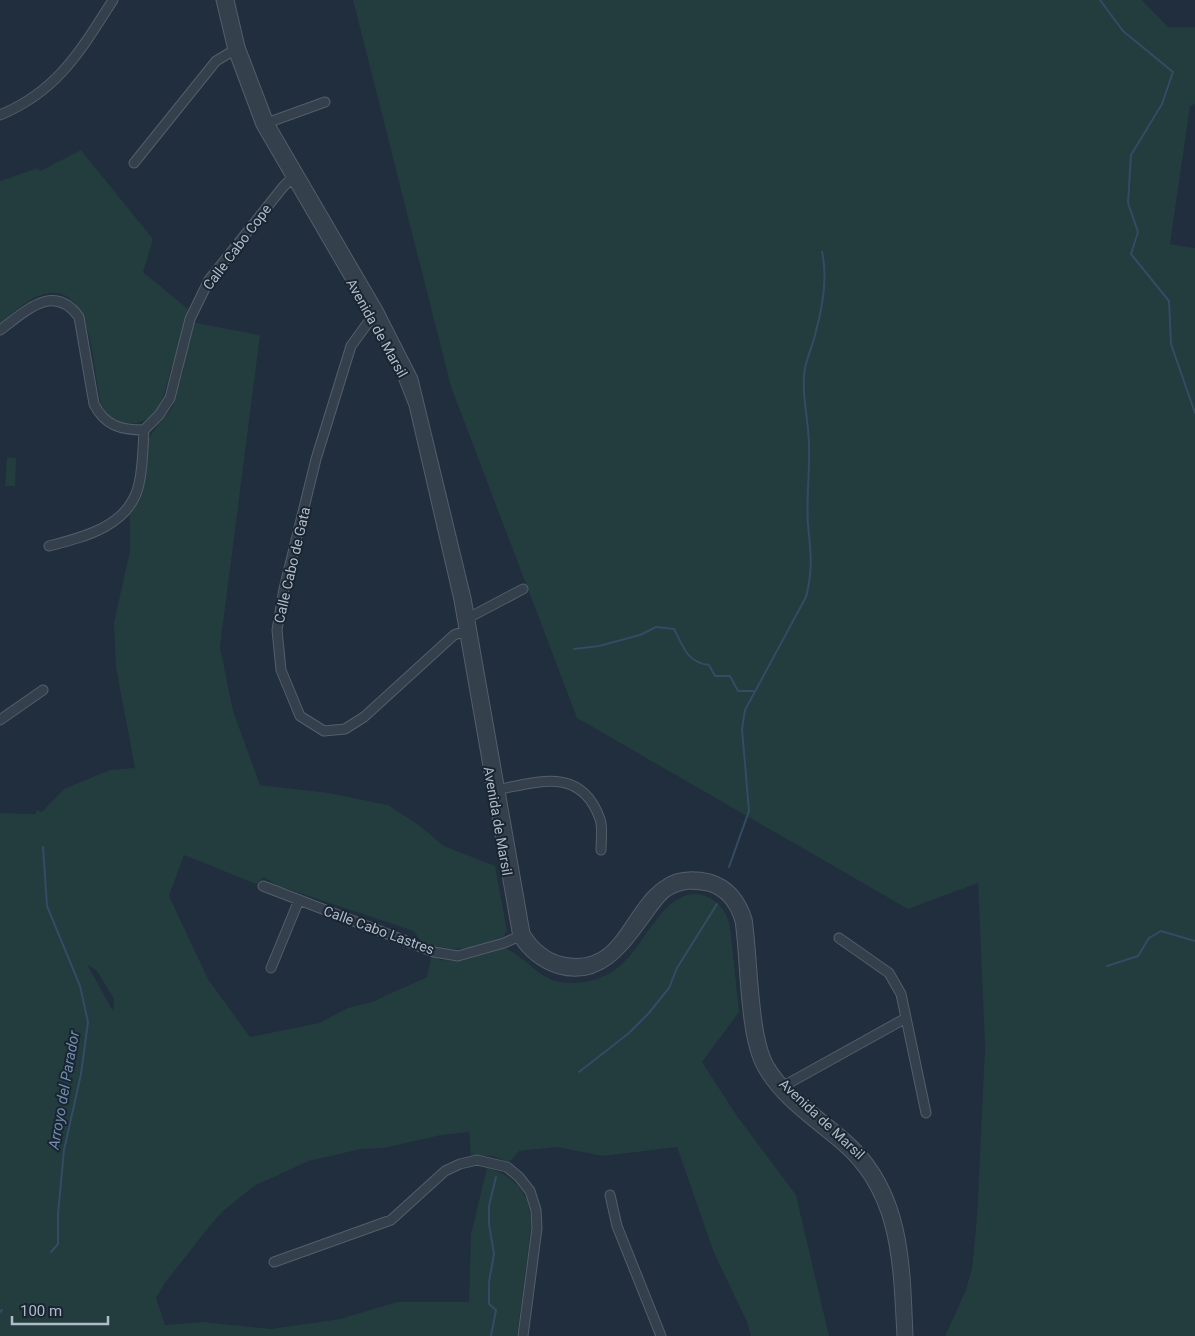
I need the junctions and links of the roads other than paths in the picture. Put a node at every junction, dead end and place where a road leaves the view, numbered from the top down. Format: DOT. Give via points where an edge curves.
graph roads {
  1 [pos="113,0"];
  2 [pos="221,0"];
  3 [pos="229,0"];
  4 [pos="236,48"];
  5 [pos="325,102"];
  6 [pos="0,115"];
  7 [pos="265,124"];
  8 [pos="134,163"];
  9 [pos="294,177"];
  10 [pos="375,313"];
  11 [pos="0,330"];
  12 [pos="144,430"];
  13 [pos="49,546"];
  14 [pos="523,589"];
  15 [pos="470,617"];
  16 [pos="464,631"];
  17 [pos="43,690"];
  18 [pos="0,720"];
  19 [pos="497,790"];
  20 [pos="602,850"];
  21 [pos="264,886"];
  22 [pos="299,900"];
  23 [pos="521,935"];
  24 [pos="839,938"];
  25 [pos="271,968"];
  26 [pos="906,1018"];
  27 [pos="780,1088"];
  28 [pos="926,1113"];
  29 [pos="610,1195"];
  30 [pos="274,1262"];
  31 [pos="523,1336"];
  32 [pos="661,1336"];
  33 [pos="902,1336"];
  34 [pos="908,1336"];
  1 -- 6 [label="street" via="62,73 36,97"];
  2 -- 4 [label="street, Avenida de Marsil"];
  3 -- 4 [label="street, Avenida de Marsil"];
  4 -- 7 [label="street, Avenida de Marsil"];
  4 -- 8 [label="street" via="216,61"];
  5 -- 7 [label="street"];
  7 -- 9 [label="street, Avenida de Marsil"];
  9 -- 10 [label="street, Avenida de Marsil"];
  9 -- 12 [label="street, Calle Cabo Cope" via="209,280 190,319 170,398"];
  10 -- 15 [label="street, Avenida de Marsil" via="414,379"];
  10 -- 16 [label="street, Avenida de Marsil" via="414,405"];
  10 -- 16 [label="street, Calle Cabo de Gata" via="350,346 316,459 278,622 281,670 300,716 324,731 344,730 364,717 454,635"];
  11 -- 12 [label="street" via="48,299 60,300 71,306 79,317 94,404 98,411 114,426"];
  12 -- 13 [label="street" via="139,486 132,502 112,523 89,536"];
  14 -- 15 [label="street"];
  15 -- 19 [label="street, Avenida de Marsil"];
  16 -- 19 [label="street, Avenida de Marsil"];
  17 -- 18 [label="street"];
  19 -- 20 [label="street" via="557,780 574,784 588,798 601,820"];
  19 -- 23 [label="street, Avenida de Marsil"];
  21 -- 22 [label="street, Calle Cabo Lastres"];
  22 -- 23 [label="street, Calle Cabo Lastres" via="434,952 458,956"];
  22 -- 25 [label="street"];
  23 -- 27 [label="street, Avenida de Marsil" via="549,957 581,964 605,955 618,944 662,886 673,880 696,876 723,885 737,897 747,919 763,1049"];
  24 -- 26 [label="street" via="889,973 902,994"];
  26 -- 27 [label="street"];
  26 -- 28 [label="street"];
  27 -- 33 [label="street, Avenida de Marsil" via="848,1150 880,1192 895,1245"];
  27 -- 34 [label="street, Avenida de Marsil" via="853,1145 886,1189 900,1228"];
  29 -- 32 [label="street" via="617,1226"];
  30 -- 31 [label="street" via="390,1220 445,1171 460,1164 477,1160 492,1162 507,1167 519,1177 530,1191 536,1210 537,1228"];
}
